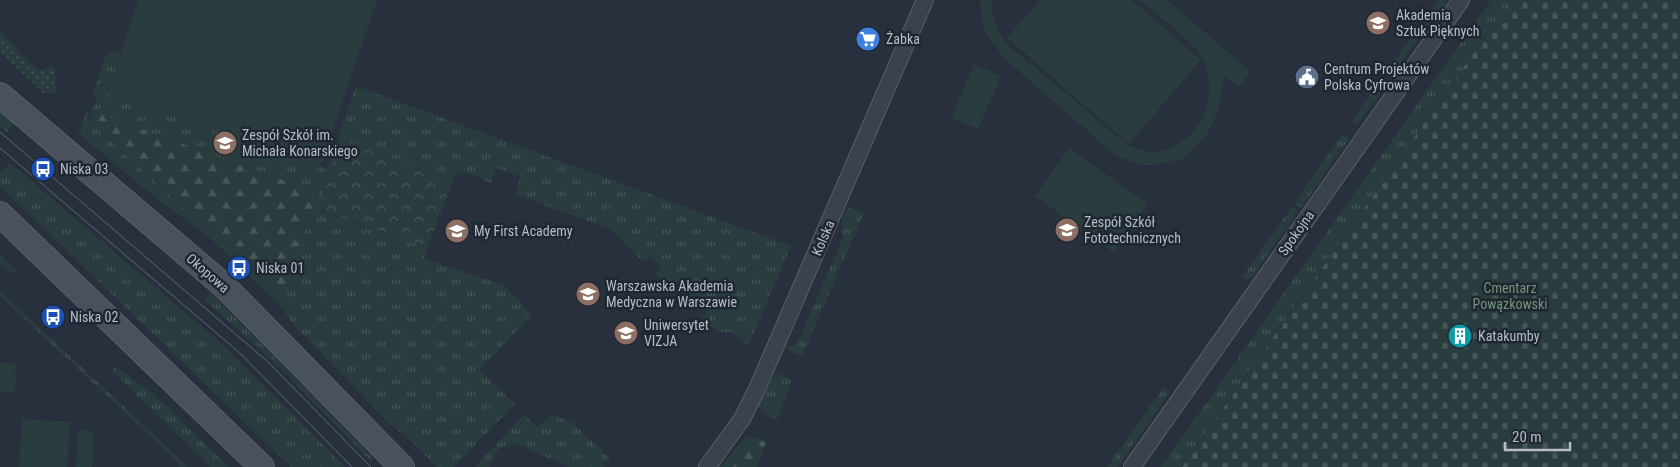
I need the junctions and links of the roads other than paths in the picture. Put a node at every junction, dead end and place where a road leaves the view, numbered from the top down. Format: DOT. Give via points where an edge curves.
graph roads {
  1 [pos="925,0"];
  2 [pos="1461,0"];
  3 [pos="0,95"];
  4 [pos="0,214"];
  5 [pos="262,467"];
  6 [pos="402,467"];
  7 [pos="707,467"];
  8 [pos="1132,467"];
  1 -- 7 [label="street, Kolska" via="757,389 742,419"];
  2 -- 8 [label="street, Spokojna"];
  3 -- 6 [label="main road, Okopowa" via="223,285"];
  4 -- 5 [label="main road"];
}
